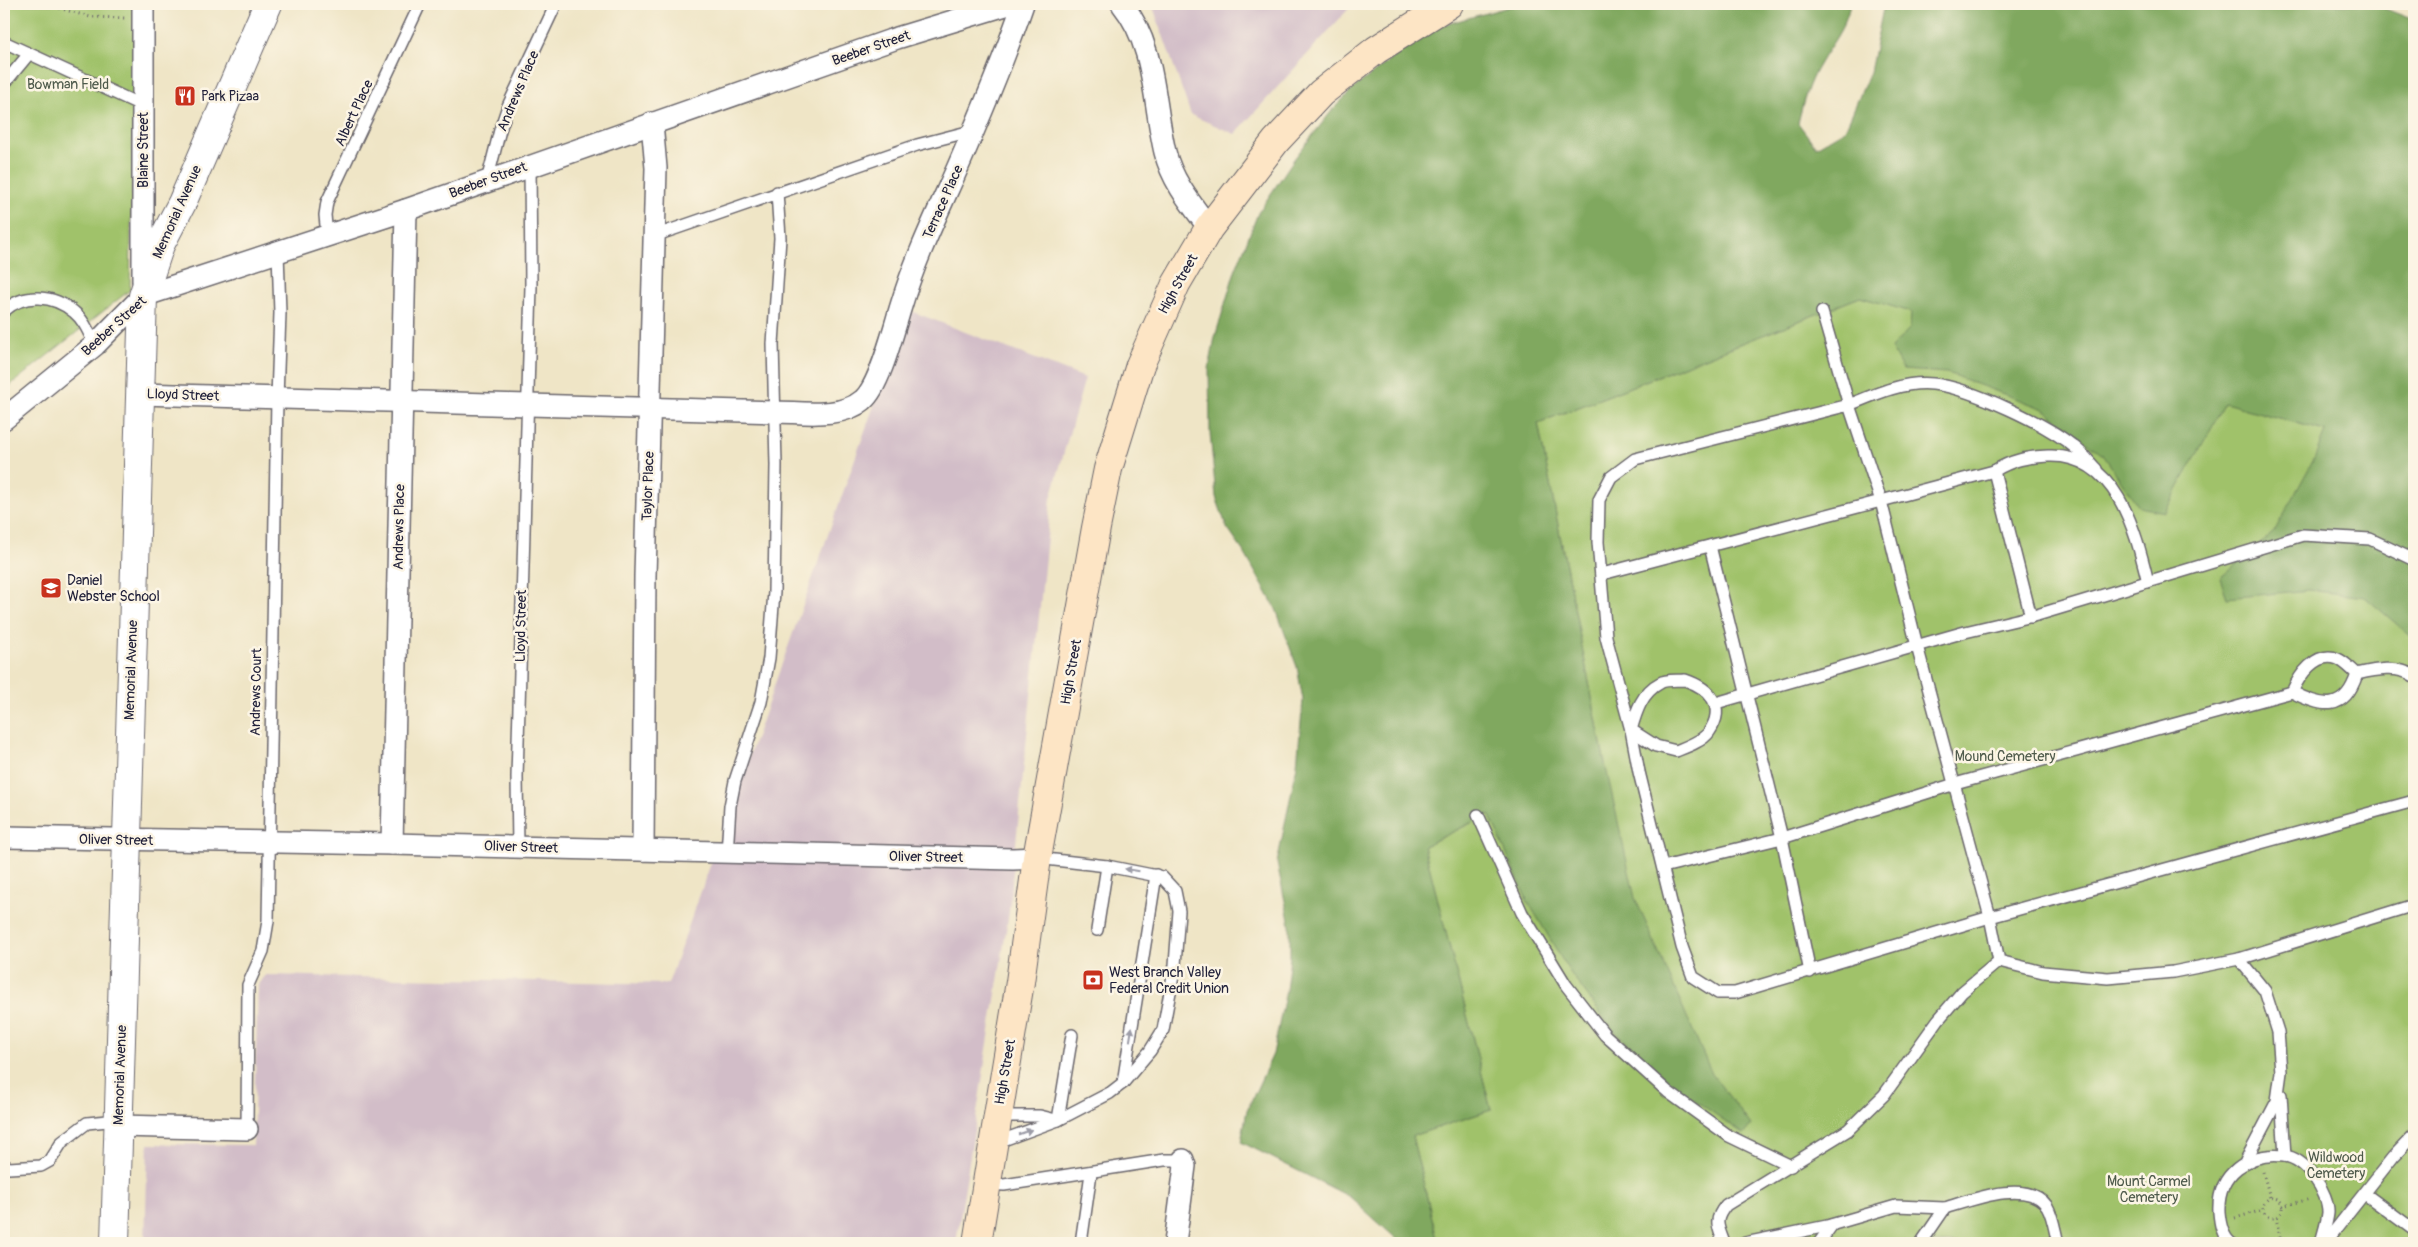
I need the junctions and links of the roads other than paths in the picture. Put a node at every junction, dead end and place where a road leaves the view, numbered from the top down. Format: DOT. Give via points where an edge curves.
graph roads {
  1 [pos="268,4"];
  2 [pos="420,4"];
  3 [pos="556,4"];
  4 [pos="1009,4"];
  5 [pos="1023,4"];
  6 [pos="1122,4"];
  7 [pos="1449,4"];
  8 [pos="143,11"];
  9 [pos="4,42"];
  10 [pos="28,55"];
  11 [pos="4,84"];
  12 [pos="143,106"];
  13 [pos="652,123"];
  14 [pos="975,130"];
  15 [pos="530,166"];
  16 [pos="487,181"];
  17 [pos="777,192"];
  18 [pos="406,210"];
  19 [pos="1209,228"];
  20 [pos="327,236"];
  21 [pos="654,236"];
  22 [pos="278,252"];
  23 [pos="143,296"];
  24 [pos="4,311"];
  25 [pos="1822,312"];
  26 [pos="95,344"];
  27 [pos="140,394"];
  28 [pos="277,398"];
  29 [pos="864,399"];
  30 [pos="402,401"];
  31 [pos="527,404"];
  32 [pos="1849,404"];
  33 [pos="650,408"];
  34 [pos="775,412"];
  35 [pos="4,419"];
  36 [pos="2096,469"];
  37 [pos="1994,471"];
  38 [pos="1881,501"];
  39 [pos="1710,546"];
  40 [pos="2414,560"];
  41 [pos="1602,574"];
  42 [pos="2148,582"];
  43 [pos="2031,617"];
  44 [pos="1917,646"];
  45 [pos="2356,674"];
  46 [pos="2414,676"];
  47 [pos="2292,692"];
  48 [pos="1745,695"];
  49 [pos="1716,703"];
  50 [pos="1631,730"];
  51 [pos="1955,784"];
  52 [pos="2414,801"];
  53 [pos="1478,815"];
  54 [pos="4,837"];
  55 [pos="1782,838"];
  56 [pos="128,840"];
  57 [pos="268,842"];
  58 [pos="392,844"];
  59 [pos="518,847"];
  60 [pos="642,850"];
  61 [pos="727,854"];
  62 [pos="1038,858"];
  63 [pos="1107,866"];
  64 [pos="1662,867"];
  65 [pos="1156,875"];
  66 [pos="2414,905"];
  67 [pos="1990,917"];
  68 [pos="1097,930"];
  69 [pos="2239,959"];
  70 [pos="1999,960"];
  71 [pos="1810,972"];
  72 [pos="1072,1035"];
  73 [pos="1123,1083"];
  74 [pos="2279,1085"];
  75 [pos="998,1116"];
  76 [pos="1058,1120"];
  77 [pos="118,1123"];
  78 [pos="247,1129"];
  79 [pos="2414,1135"];
  80 [pos="993,1143"];
  81 [pos="2285,1156"];
  82 [pos="1183,1160"];
  83 [pos="2246,1160"];
  84 [pos="4,1166"];
  85 [pos="1792,1166"];
  86 [pos="1091,1172"];
  87 [pos="986,1184"];
  88 [pos="2365,1194"];
  89 [pos="1945,1208"];
  90 [pos="1832,1225"];
  91 [pos="2414,1230"];
  92 [pos="2227,1242"];
  93 [pos="115,1243"];
  94 [pos="977,1243"];
  95 [pos="1081,1243"];
  96 [pos="1175,1243"];
  97 [pos="1724,1243"];
  98 [pos="1745,1243"];
  99 [pos="1819,1243"];
  100 [pos="1921,1243"];
  101 [pos="2058,1243"];
  102 [pos="2323,1243"];
  1 -- 23 [label="street, Memorial Avenue" via="182,203 160,245"];
  2 -- 20 [label="lane, Albert Place" via="327,202"];
  3 -- 16 [label="lane, Andrews Place" via="508,106"];
  4 -- 13 [label="street, Beeber Street" via="897,38"];
  5 -- 14 [label="street, Terrace Place"];
  6 -- 19 [label="street" via="1142,35 1171,171"];
  7 -- 19 [label="main road, High Street" via="1376,50 1328,88 1276,141"];
  8 -- 12 [label="street, Blaine Street"];
  9 -- 10 [label="lane"];
  10 -- 11 [label="lane"];
  10 -- 12 [label="lane"];
  12 -- 23 [label="street, Blaine Street"];
  13 -- 15 [label="street, Beeber Street"];
  13 -- 21 [label="street, Taylor Place" via="656,168"];
  14 -- 17 [label="lane" via="917,145"];
  14 -- 29 [label="street, Terrace Place" via="904,295 874,385"];
  15 -- 16 [label="street, Beeber Street"];
  15 -- 31 [label="lane" via="531,286"];
  16 -- 18 [label="street, Beeber Street"];
  17 -- 21 [label="lane"];
  17 -- 34 [label="lane" via="780,238 773,344"];
  18 -- 20 [label="street, Beeber Street"];
  18 -- 30 [label="street, Andrews Place"];
  19 -- 62 [label="main road, High Street" via="1160,316 1133,384 1108,469"];
  20 -- 22 [label="street, Beeber Street"];
  21 -- 33 [label="street, Taylor Place"];
  22 -- 23 [label="street, Beeber Street"];
  22 -- 28 [label="lane, Andrews Court"];
  23 -- 26 [label="street, Beeber Street"];
  23 -- 27 [label="street, Memorial Avenue"];
  24 -- 26 [label="lane" via="23,299 38,297 57,301 74,312"];
  25 -- 32 [label="lane"];
  26 -- 35 [label="street, Beeber Street"];
  27 -- 28 [label="street, Lloyd Street"];
  27 -- 56 [label="street, Memorial Avenue"];
  28 -- 30 [label="street, Lloyd Street"];
  28 -- 57 [label="lane, Andrews Court"];
  29 -- 34 [label="street, Lloyd Street" via="839,411"];
  30 -- 31 [label="street, Lloyd Street"];
  30 -- 58 [label="street, Andrews Place"];
  31 -- 33 [label="street, Lloyd Street"];
  31 -- 59 [label="lane, Lloyd Street"];
  32 -- 36 [label="lane" via="1906,386 1933,384 1950,388 2031,419 2077,449"];
  32 -- 38 [label="lane"];
  32 -- 41 [label="lane" via="1634,460 1611,477 1599,500 1598,542"];
  33 -- 34 [label="street, Lloyd Street"];
  33 -- 60 [label="street, Taylor Place"];
  34 -- 61 [label="lane" via="774,592 770,658 761,702 735,780"];
  36 -- 37 [label="lane" via="2080,459 2059,456 2026,457"];
  36 -- 42 [label="lane" via="2114,490 2129,519"];
  37 -- 38 [label="lane"];
  37 -- 43 [label="lane"];
  38 -- 39 [label="lane"];
  38 -- 44 [label="lane"];
  39 -- 41 [label="lane"];
  39 -- 48 [label="lane"];
  40 -- 42 [label="lane" via="2370,539 2303,536"];
  41 -- 50 [label="lane" via="1606,638"];
  42 -- 43 [label="lane"];
  43 -- 44 [label="lane"];
  44 -- 48 [label="lane"];
  44 -- 51 [label="lane"];
  45 -- 46 [label="lane" via="2394,670"];
  45 -- 47 [label="lane" via="2352,691 2332,703 2319,704"];
  45 -- 47 [label="lane" via="2337,658 2317,661 2307,667"];
  47 -- 51 [label="lane"];
  48 -- 49 [label="lane"];
  48 -- 55 [label="lane"];
  49 -- 50 [label="lane" via="1716,716 1709,733 1676,751 1656,746"];
  49 -- 50 [label="lane" via="1702,686 1684,680 1661,682 1647,693 1637,709"];
  50 -- 64 [label="lane"];
  51 -- 55 [label="lane"];
  51 -- 67 [label="lane"];
  52 -- 67 [label="lane"];
  53 -- 85 [label="lane" via="1522,913 1566,985 1605,1035 1668,1092 1729,1136"];
  54 -- 56 [label="street, Oliver Street"];
  55 -- 64 [label="lane"];
  55 -- 71 [label="lane"];
  56 -- 57 [label="street, Oliver Street"];
  56 -- 77 [label="street, Memorial Avenue"];
  57 -- 58 [label="street, Oliver Street"];
  57 -- 78 [label="lane, Andrews Court" via="268,921 263,951 248,985"];
  58 -- 59 [label="street, Oliver Street"];
  59 -- 60 [label="street, Oliver Street"];
  60 -- 61 [label="street, Oliver Street"];
  61 -- 62 [label="street, Oliver Street"];
  62 -- 63 [label="lane"];
  62 -- 75 [label="main road, High Street"];
  65 -- 63 [label="lane, one-way"];
  63 -- 68 [label="lane"];
  64 -- 71 [label="lane" via="1693,977 1718,993 1735,993"];
  73 -- 65 [label="lane, one-way"];
  65 -- 73 [label="lane" via="1175,891 1179,911 1175,965 1164,1030"];
  66 -- 69 [label="lane"];
  67 -- 70 [label="lane"];
  67 -- 71 [label="lane"];
  69 -- 70 [label="lane" via="2173,972 2108,978 2043,972"];
  69 -- 74 [label="lane" via="2265,991 2278,1032"];
  70 -- 85 [label="lane" via="1962,992 1938,1020 1884,1095 1848,1130"];
  72 -- 76 [label="lane"];
  73 -- 76 [label="lane"];
  74 -- 81 [label="lane"];
  74 -- 83 [label="lane" via="2277,1101"];
  75 -- 76 [label="lane"];
  75 -- 80 [label="main road, High Street"];
  80 -- 76 [label="lane, one-way"];
  77 -- 78 [label="street"];
  77 -- 84 [label="lane" via="87,1123 62,1142 50,1161 41,1166"];
  77 -- 93 [label="street, Memorial Avenue"];
  79 -- 88 [label="lane" via="2393,1156"];
  80 -- 87 [label="main road, High Street"];
  81 -- 83 [label="lane"];
  81 -- 102 [label="lane" via="2319,1182 2328,1213"];
  82 -- 86 [label="lane"];
  82 -- 96 [label="street" via="1185,1166"];
  83 -- 92 [label="lane" via="2223,1186 2219,1202 2220,1222"];
  85 -- 97 [label="lane" via="1726,1205 1718,1215 1717,1225"];
  86 -- 87 [label="lane" via="1004,1185"];
  86 -- 95 [label="lane"];
  87 -- 94 [label="main road, High Street"];
  88 -- 91 [label="lane"];
  88 -- 102 [label="lane"];
  89 -- 90 [label="lane" via="1896,1206"];
  89 -- 100 [label="lane"];
  89 -- 101 [label="lane" via="1984,1196 2026,1193 2048,1207"];
  90 -- 98 [label="lane"];
  90 -- 99 [label="lane"];
}
